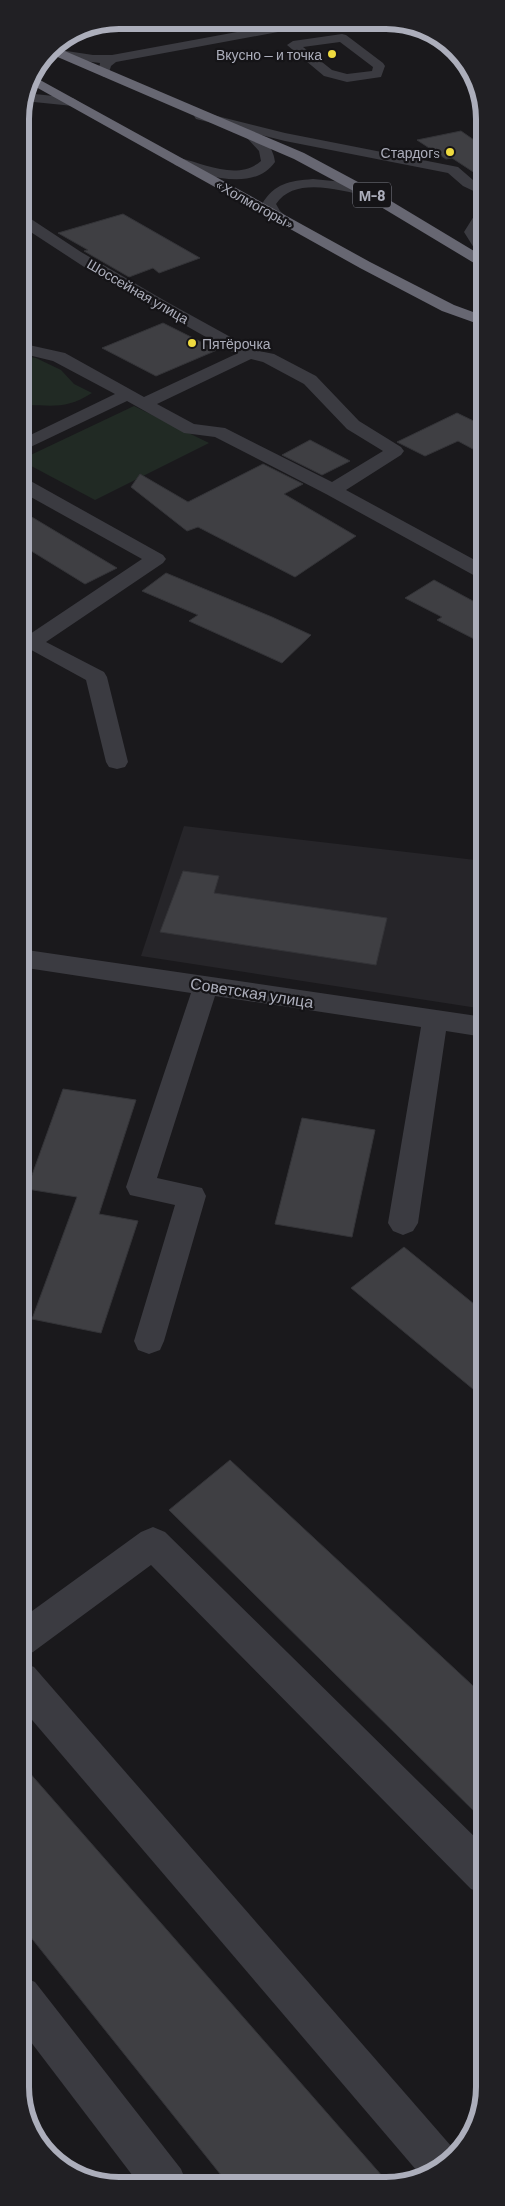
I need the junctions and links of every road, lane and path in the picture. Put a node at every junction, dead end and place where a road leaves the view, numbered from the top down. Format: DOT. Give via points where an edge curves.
graph roads {
  1 [pos="273,29"];
  2 [pos="312,29"];
  3 [pos="326,40"];
  4 [pos="57,53"];
  5 [pos="58,53"];
  6 [pos="112,59"];
  7 [pos="104,73"];
  8 [pos="37,82"];
  9 [pos="32,98"];
  10 [pos="73,102"];
  11 [pos="200,115"];
  12 [pos="254,138"];
  13 [pos="180,162"];
  14 [pos="476,188"];
  15 [pos="366,192"];
  16 [pos="281,218"];
  17 [pos="29,224"];
  18 [pos="476,224"];
  19 [pos="476,240"];
  20 [pos="476,258"];
  21 [pos="476,318"];
  22 [pos="29,350"];
  23 [pos="249,354"];
  24 [pos="127,395"];
  25 [pos="143,404"];
  26 [pos="29,443"];
  27 [pos="29,488"];
  28 [pos="332,490"];
  29 [pos="476,569"];
  30 [pos="117,762"];
  31 [pos="29,959"];
  32 [pos="206,985"];
  33 [pos="436,1020"];
  34 [pos="476,1026"];
  35 [pos="403,1223"];
  36 [pos="149,1342"];
  37 [pos="29,1634"];
  38 [pos="29,1689"];
  39 [pos="476,1866"];
  40 [pos="29,2006"];
  41 [pos="437,2161"];
  42 [pos="161,2177"];
  1 -- 6 [label="street"];
  2 -- 3 [label="street"];
  3 -- 3 [label="street" via="293,45 328,73 348,78 377,74 379,66 342,38"];
  4 -- 7 [label="highway, М-8"];
  5 -- 6 [label="street"];
  6 -- 7 [label="street" via="105,65"];
  7 -- 11 [label="highway, М-8"];
  8 -- 10 [label="highway, «Холмогоры»"];
  9 -- 10 [label="street"];
  10 -- 13 [label="highway, «Холмогоры»"];
  11 -- 12 [label="highway, М-8"];
  11 -- 14 [label="street" via="453,170"];
  12 -- 13 [label="street" via="268,155 268,162 259,170 223,174"];
  12 -- 15 [label="highway, М-8" via="300,156"];
  13 -- 16 [label="highway, «Холмогоры»"];
  15 -- 16 [label="street" via="324,183 291,188 275,195 270,204 274,214"];
  15 -- 20 [label="highway, М-8"];
  16 -- 21 [label="highway, «Холмогоры»" via="448,308"];
  17 -- 23 [label="street, Шоссейная улица" via="148,298"];
  18 -- 19 [label="street" via="471,232"];
  22 -- 24 [label="street" via="59,357"];
  23 -- 25 [label="street"];
  23 -- 28 [label="street, Шоссейная улица" via="268,358 310,380 353,425 395,451"];
  24 -- 25 [label="street"];
  24 -- 26 [label="street"];
  25 -- 28 [label="street" via="190,429 219,432"];
  27 -- 30 [label="street" via="156,559 31,642 96,677"];
  28 -- 29 [label="street"];
  31 -- 32 [label="street, Советская улица"];
  32 -- 33 [label="street, Советская улица"];
  32 -- 36 [label="street" via="140,1187 192,1196"];
  33 -- 34 [label="street, Советская улица"];
  33 -- 35 [label="street"];
  37 -- 39 [label="street" via="153,1542"];
  38 -- 41 [label="street"];
  40 -- 42 [label="street"];
}
